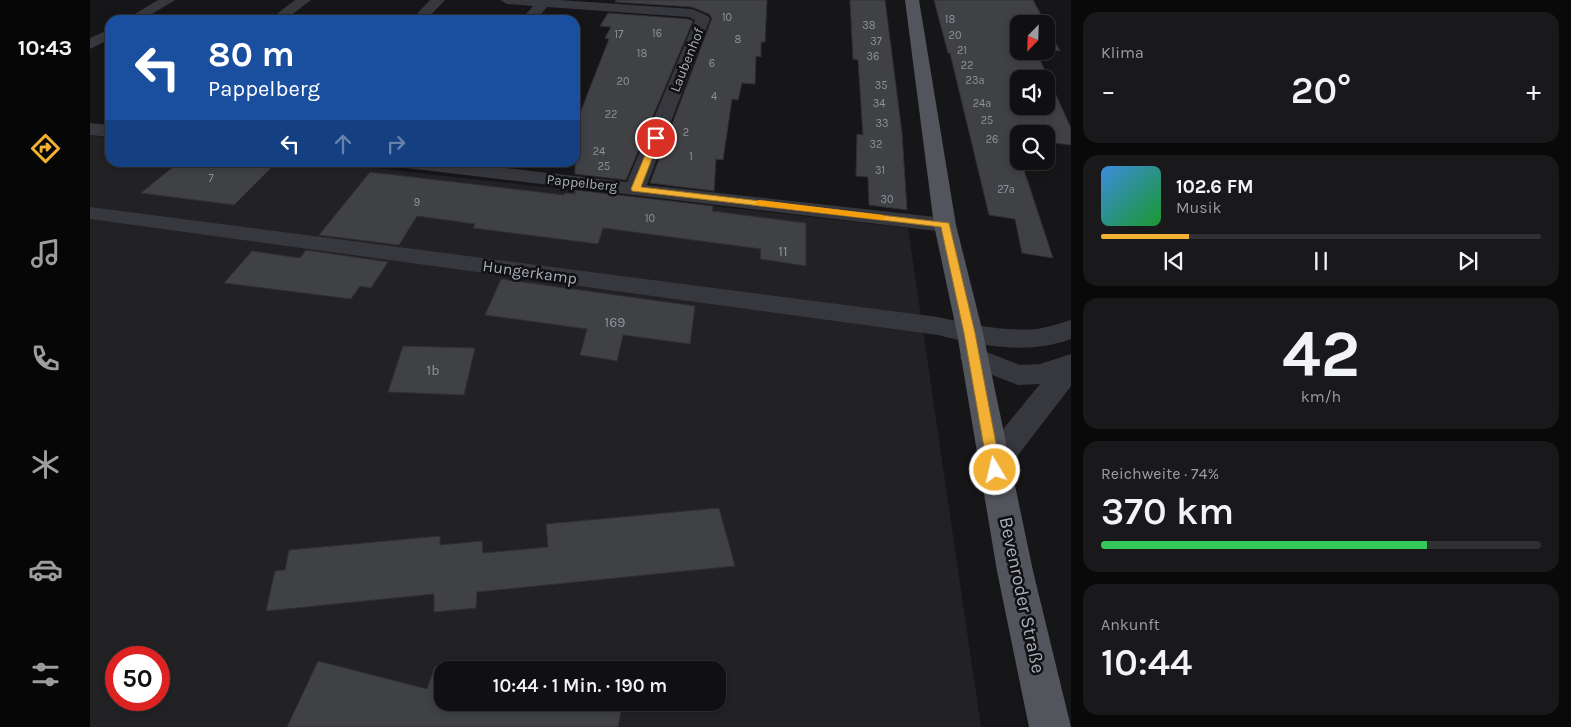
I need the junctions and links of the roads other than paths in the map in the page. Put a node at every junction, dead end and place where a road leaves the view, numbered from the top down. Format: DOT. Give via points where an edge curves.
graph roads {
  1 [pos="168,0"];
  2 [pos="304,0"];
  3 [pos="438,0"];
  4 [pos="506,0"];
  5 [pos="912,0"];
  6 [pos="544,3"];
  7 [pos="141,15"];
  8 [pos="283,15"];
  9 [pos="423,15"];
  10 [pos="533,15"];
  11 [pos="105,36"];
  12 [pos="90,44"];
  13 [pos="90,129"];
  14 [pos="105,130"];
  15 [pos="435,167"];
  16 [pos="636,189"];
  17 [pos="90,213"];
  18 [pos="945,225"];
  19 [pos="1071,329"];
  20 [pos="972,345"];
  21 [pos="1071,365"];
  22 [pos="994,463"];
  23 [pos="1050,727"];
  1 -- 7 [label="street"];
  2 -- 8 [label="street"];
  3 -- 9 [label="street"];
  4 -- 6 [label="street"];
  5 -- 18 [label="main road, Bevenroder Straße"];
  6 -- 10 [label="street"];
  6 -- 16 [label="street, Laubenhof" via="692,13 703,19"];
  11 -- 12 [label="street"];
  13 -- 14 [label="street"];
  15 -- 16 [label="street, Pappelberg"];
  16 -- 18 [label="street, Pappelberg"];
  17 -- 20 [label="street, Hungerkamp" via="928,324"];
  18 -- 20 [label="main road, Bevenroder Straße"];
  19 -- 20 [label="street" via="1030,339"];
  20 -- 21 [label="street" via="1018,375 1040,374"];
  20 -- 22 [label="main road, Bevenroder Straße"];
  21 -- 22 [label="street"];
  22 -- 23 [label="main road, Bevenroder Straße"];
}
